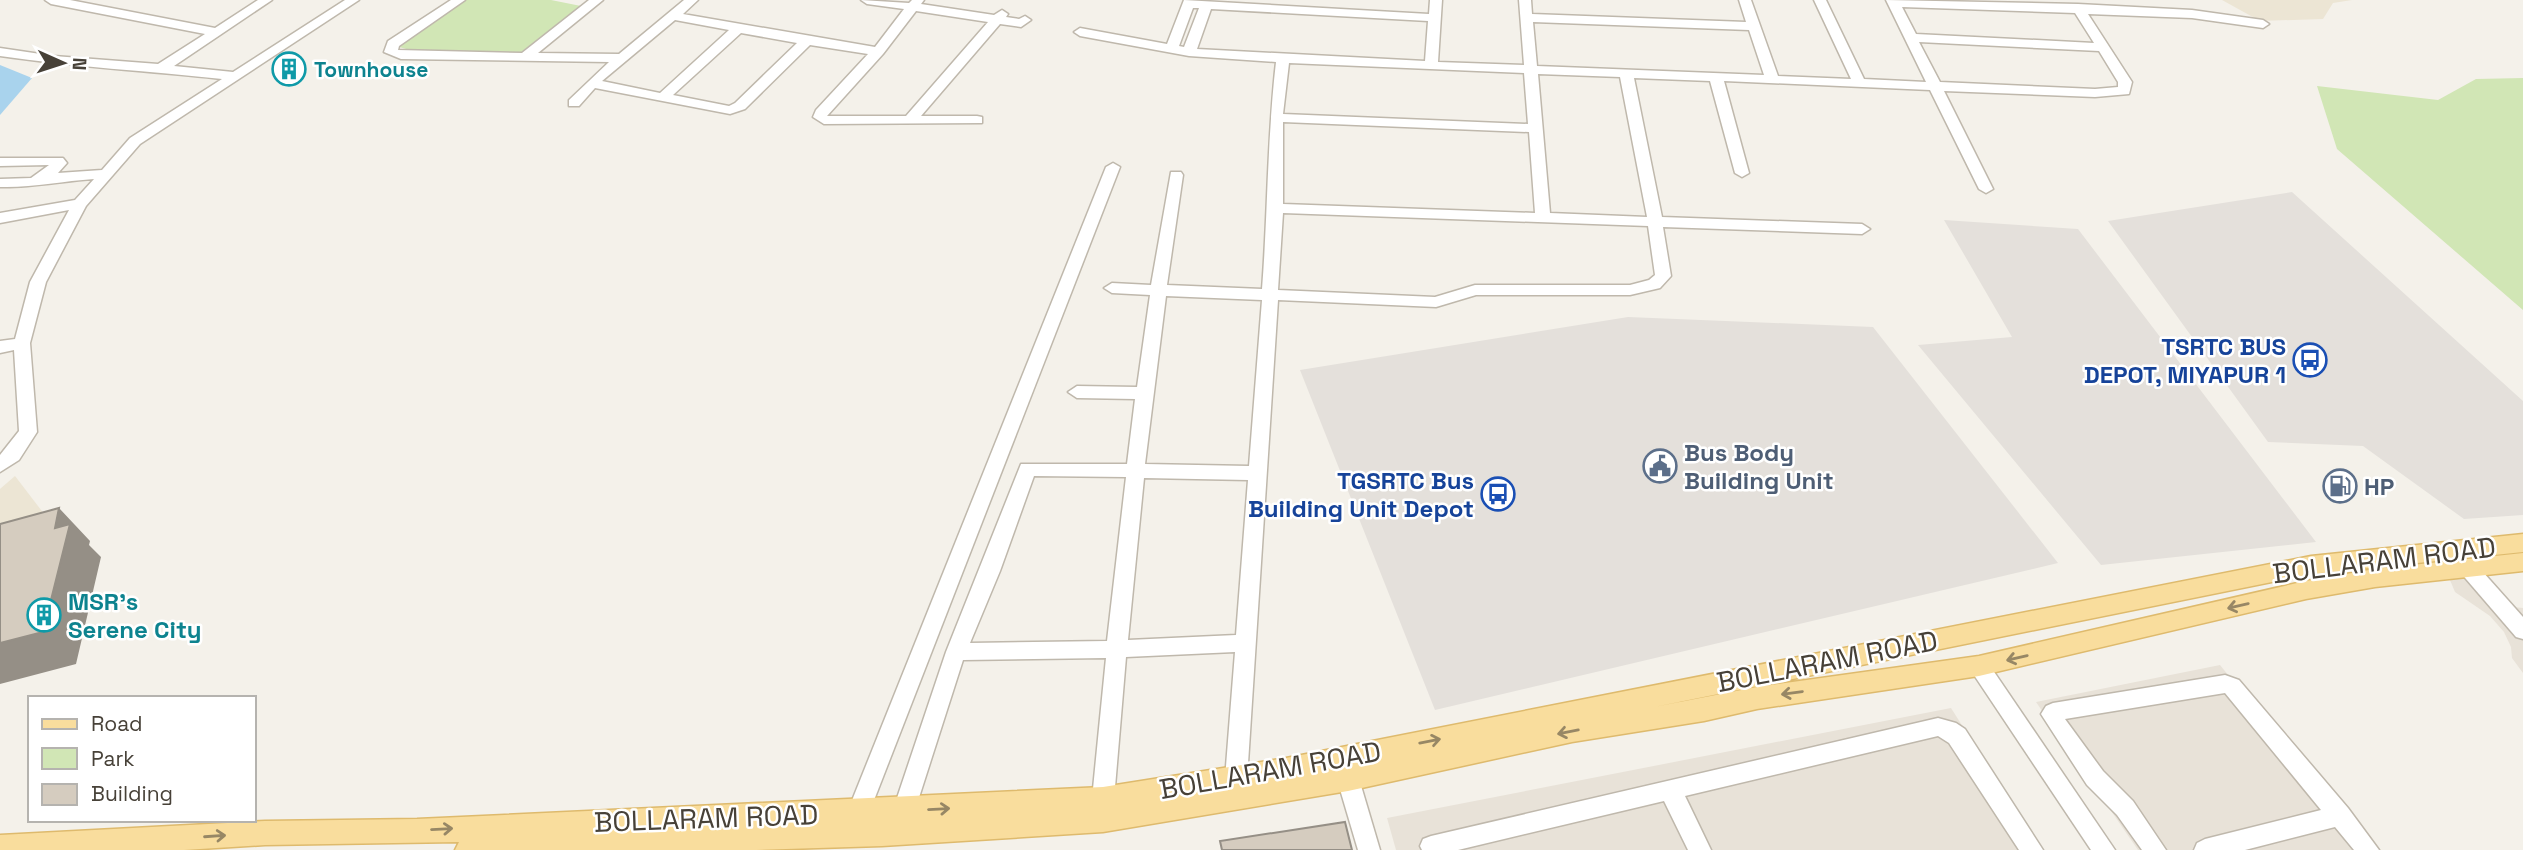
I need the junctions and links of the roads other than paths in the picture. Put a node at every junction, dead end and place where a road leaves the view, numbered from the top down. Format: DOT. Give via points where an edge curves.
graph roads {
  1 [pos="51,0"];
  2 [pos="266,0"];
  3 [pos="353,0"];
  4 [pos="459,0"];
  5 [pos="579,0"];
  6 [pos="692,0"];
  7 [pos="867,0"];
  8 [pos="1436,0"];
  9 [pos="1525,0"];
  10 [pos="1745,0"];
  11 [pos="1820,0"];
  12 [pos="595,1"];
  13 [pos="1189,2"];
  14 [pos="1893,2"];
  15 [pos="916,3"];
  16 [pos="1207,3"];
  17 [pos="2078,8"];
  18 [pos="672,16"];
  19 [pos="1435,18"];
  20 [pos="1527,18"];
  21 [pos="2263,24"];
  22 [pos="1755,26"];
  23 [pos="738,29"];
  24 [pos="217,32"];
  25 [pos="1080,32"];
  26 [pos="1910,38"];
  27 [pos="807,41"];
  28 [pos="2103,46"];
  29 [pos="1172,48"];
  30 [pos="878,51"];
  31 [pos="0,52"];
  32 [pos="1189,52"];
  33 [pos="526,56"];
  34 [pos="621,58"];
  35 [pos="1283,58"];
  36 [pos="1431,65"];
  37 [pos="1531,69"];
  38 [pos="158,70"];
  39 [pos="1626,72"];
  40 [pos="234,76"];
  41 [pos="1716,77"];
  42 [pos="1772,79"];
  43 [pos="1859,82"];
  44 [pos="594,84"];
  45 [pos="1936,85"];
  46 [pos="663,97"];
  47 [pos="574,103"];
  48 [pos="1276,118"];
  49 [pos="911,120"];
  50 [pos="977,120"];
  51 [pos="1536,128"];
  52 [pos="0,162"];
  53 [pos="1113,167"];
  54 [pos="1742,173"];
  55 [pos="104,174"];
  56 [pos="1176,175"];
  57 [pos="47,178"];
  58 [pos="0,183"];
  59 [pos="1986,189"];
  60 [pos="80,204"];
  61 [pos="1276,208"];
  62 [pos="1543,217"];
  63 [pos="0,218"];
  64 [pos="1656,221"];
  65 [pos="1862,229"];
  66 [pos="1112,288"];
  67 [pos="1158,291"];
  68 [pos="1270,295"];
  69 [pos="22,343"];
  70 [pos="0,347"];
  71 [pos="1077,391"];
  72 [pos="1145,393"];
  73 [pos="0,465"];
  74 [pos="1135,470"];
  75 [pos="1258,473"];
  76 [pos="2523,543"];
  77 [pos="2523,562"];
  78 [pos="2467,567"];
  79 [pos="2523,631"];
  80 [pos="1246,643"];
  81 [pos="1116,649"];
  82 [pos="956,652"];
  83 [pos="1979,666"];
  84 [pos="1236,779"];
  85 [pos="1348,779"];
  86 [pos="1670,790"];
  87 [pos="1103,799"];
  88 [pos="904,810"];
  89 [pos="858,813"];
  90 [pos="2340,815"];
  91 [pos="2253,844"];
  92 [pos="1431,846"];
  93 [pos="0,848"];
  94 [pos="469,850"];
  95 [pos="1369,850"];
  96 [pos="1700,850"];
  97 [pos="2032,850"];
  98 [pos="2104,850"];
  99 [pos="2155,850"];
  100 [pos="2205,850"];
  101 [pos="2368,850"];
  1 -- 24 [label="street"];
  2 -- 24 [label="street"];
  3 -- 40 [label="street"];
  4 -- 33 [label="street" via="393,44 391,52"];
  5 -- 12 [label="street"];
  6 -- 18 [label="street"];
  7 -- 15 [label="street"];
  8 -- 19 [label="street"];
  9 -- 20 [label="street"];
  10 -- 22 [label="street"];
  11 -- 43 [label="street"];
  12 -- 33 [label="street"];
  13 -- 16 [label="street"];
  13 -- 29 [label="street"];
  14 -- 17 [label="street"];
  14 -- 26 [label="street"];
  15 -- 30 [label="street"];
  15 -- 49 [label="street" via="999,17"];
  16 -- 19 [label="street"];
  16 -- 32 [label="street"];
  17 -- 21 [label="street" via="2192,14"];
  17 -- 28 [label="street"];
  18 -- 23 [label="street"];
  18 -- 34 [label="street"];
  19 -- 36 [label="street"];
  20 -- 22 [label="street"];
  20 -- 37 [label="street"];
  22 -- 42 [label="street"];
  23 -- 27 [label="street"];
  23 -- 46 [label="street"];
  24 -- 38 [label="street"];
  25 -- 29 [label="street"];
  26 -- 28 [label="street"];
  26 -- 45 [label="street"];
  27 -- 30 [label="street"];
  27 -- 46 [label="street" via="736,108 723,110"];
  28 -- 45 [label="street" via="2125,82 2121,92"];
  29 -- 32 [label="street"];
  30 -- 49 [label="street" via="820,117"];
  31 -- 38 [label="street"];
  32 -- 35 [label="street"];
  33 -- 34 [label="street"];
  34 -- 44 [label="street"];
  35 -- 36 [label="street"];
  35 -- 48 [label="street"];
  36 -- 37 [label="street"];
  37 -- 39 [label="street"];
  37 -- 51 [label="street"];
  38 -- 40 [label="street"];
  39 -- 41 [label="street"];
  39 -- 64 [label="street"];
  40 -- 55 [label="street" via="135,141"];
  41 -- 42 [label="street"];
  41 -- 54 [label="street"];
  42 -- 43 [label="street"];
  43 -- 45 [label="street"];
  44 -- 46 [label="street"];
  44 -- 47 [label="street"];
  45 -- 59 [label="street"];
  48 -- 51 [label="street"];
  48 -- 61 [label="street"];
  49 -- 50 [label="street"];
  51 -- 62 [label="street"];
  52 -- 57 [label="street" via="60,162"];
  53 -- 89 [label="street"];
  55 -- 57 [label="street"];
  55 -- 60 [label="street"];
  56 -- 67 [label="street"];
  57 -- 58 [label="street" via="37,183"];
  60 -- 63 [label="street"];
  60 -- 69 [label="street" via="38,282"];
  61 -- 62 [label="street"];
  61 -- 68 [label="street"];
  62 -- 64 [label="street"];
  64 -- 65 [label="street"];
  64 -- 68 [label="street" via="1662,276 1654,284 1630,290 1475,290 1436,302"];
  66 -- 67 [label="street"];
  67 -- 68 [label="street"];
  67 -- 72 [label="street"];
  68 -- 75 [label="street"];
  69 -- 70 [label="street"];
  69 -- 73 [label="street" via="28,432"];
  71 -- 72 [label="street"];
  72 -- 74 [label="street"];
  74 -- 75 [label="street"];
  74 -- 81 [label="street"];
  74 -- 82 [label="street" via="1027,469"];
  75 -- 80 [label="street"];
  84 -- 76 [label="main road, BOLLARAM ROAD, one-way" via="2311,565"];
  77 -- 78 [label="main road, BOLLARAM ROAD"];
  78 -- 79 [label="street"];
  78 -- 83 [label="main road, BOLLARAM ROAD, one-way" via="2306,590"];
  80 -- 81 [label="street"];
  80 -- 84 [label="street"];
  81 -- 82 [label="street"];
  81 -- 87 [label="street"];
  82 -- 88 [label="street"];
  83 -- 85 [label="main road, BOLLARAM ROAD, one-way" via="1757,698"];
  83 -- 98 [label="street"];
  84 -- 87 [label="main road, BOLLARAM ROAD"];
  85 -- 94 [label="main road, BOLLARAM ROAD" via="1103,820"];
  85 -- 95 [label="street"];
  86 -- 92 [label="street"];
  86 -- 96 [label="street"];
  86 -- 97 [label="street" via="1938,727 1957,736"];
  88 -- 87 [label="main road, BOLLARAM ROAD, one-way"];
  88 -- 89 [label="main road, BOLLARAM ROAD"];
  93 -- 89 [label="main road, BOLLARAM ROAD, one-way" via="265,833"];
  90 -- 91 [label="street"];
  90 -- 99 [label="street" via="2232,686 2053,712 2053,719 2095,778 2125,808"];
  90 -- 101 [label="street"];
  91 -- 100 [label="street"];
}
